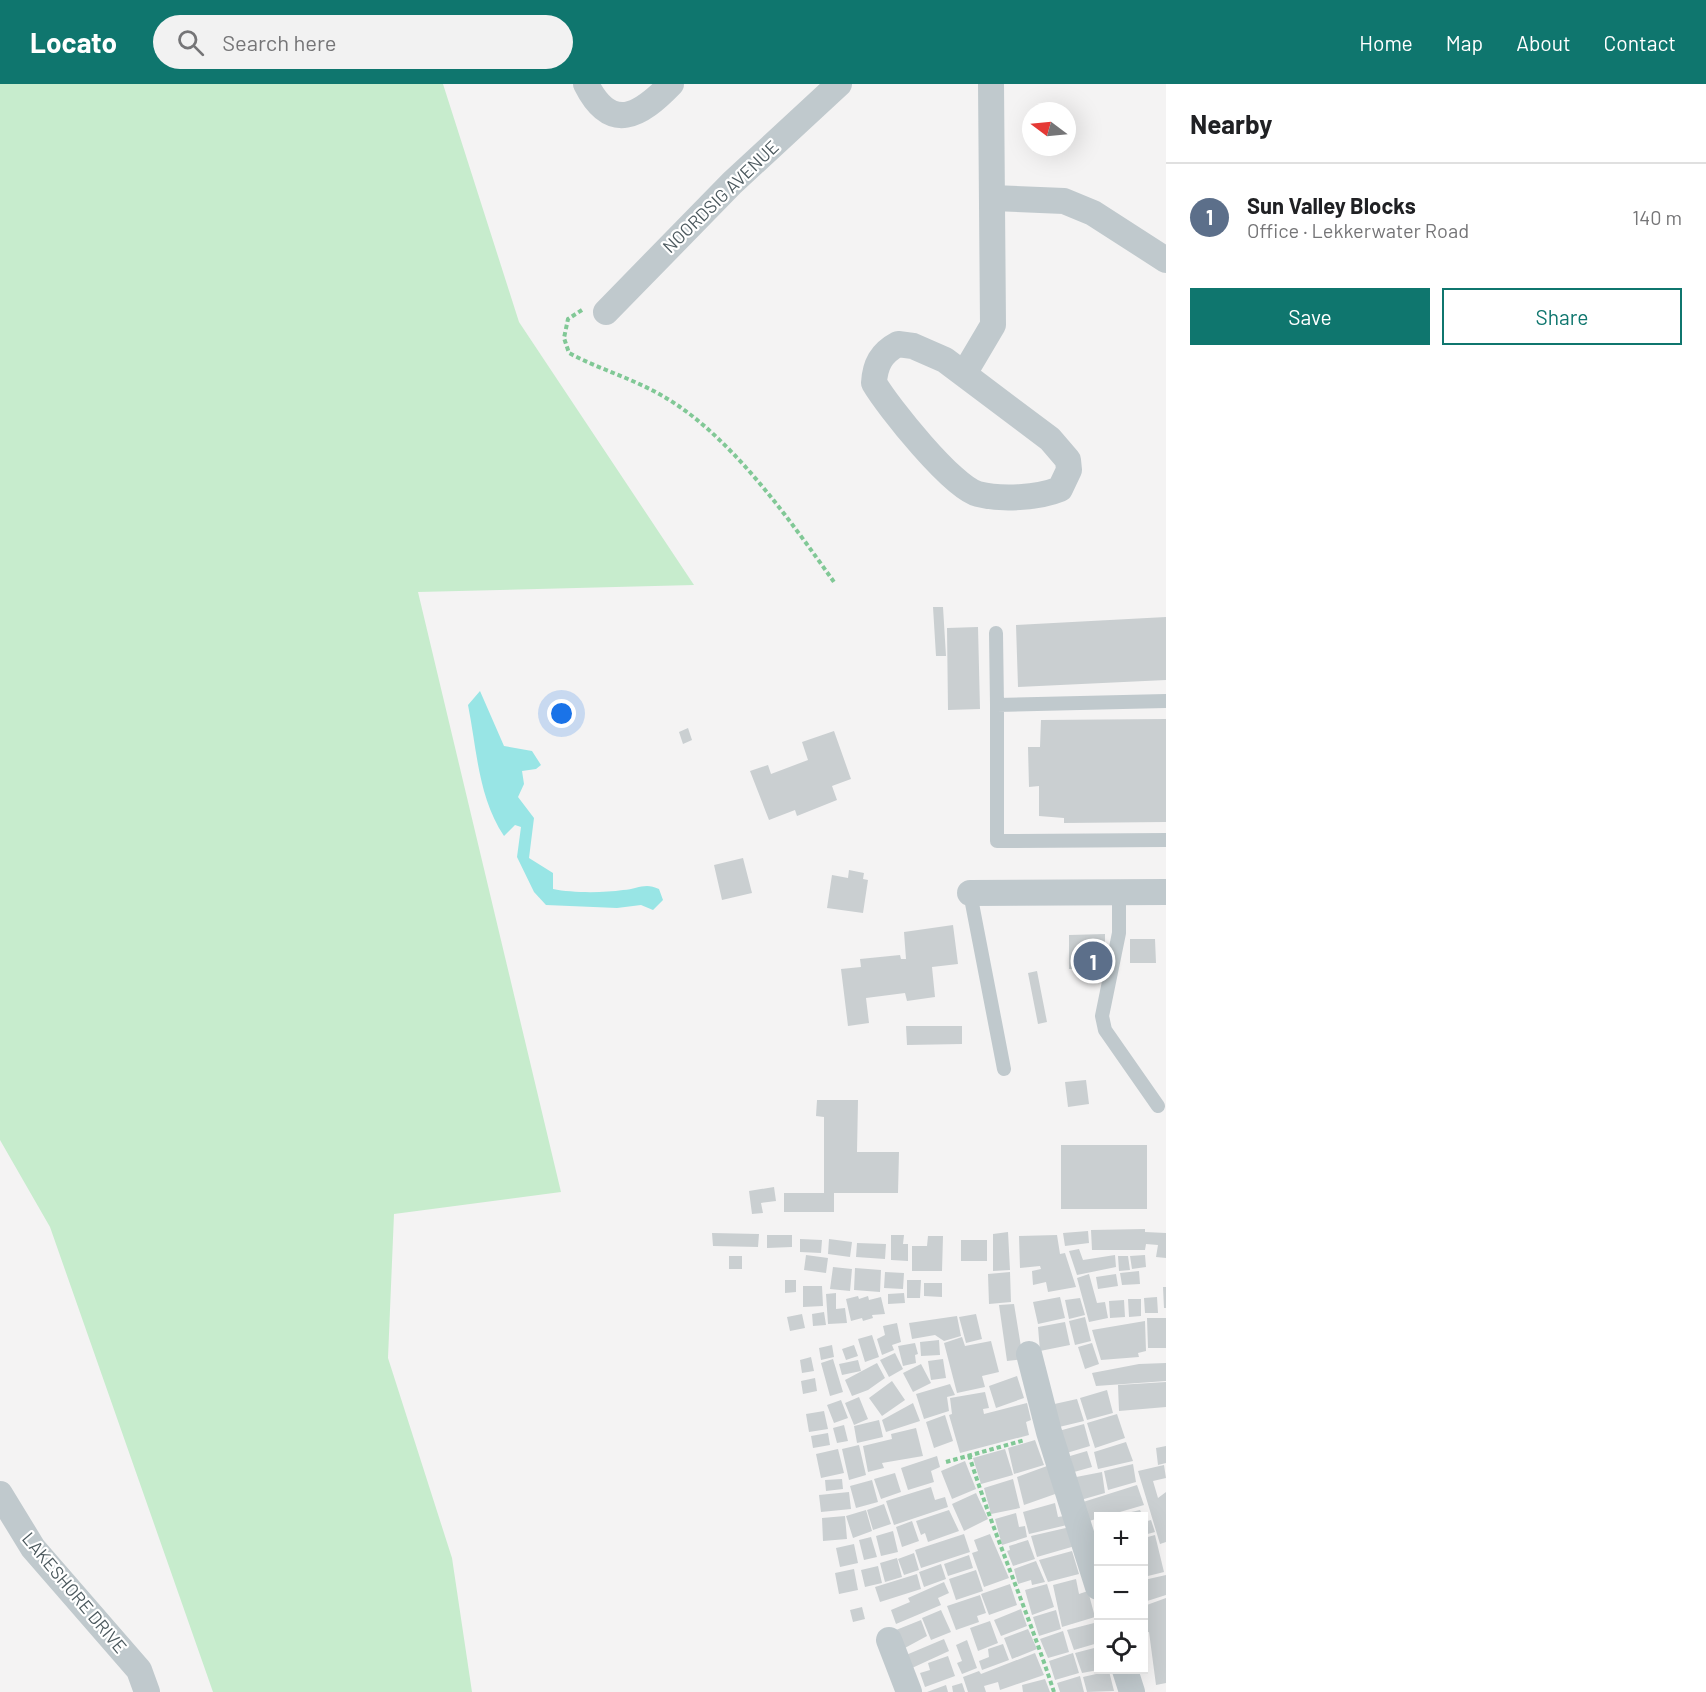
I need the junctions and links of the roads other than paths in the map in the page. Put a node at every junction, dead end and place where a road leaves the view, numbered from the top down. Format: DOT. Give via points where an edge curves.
graph roads {
  1 [pos="586,84"];
  2 [pos="671,84"];
  3 [pos="991,84"];
  4 [pos="828,87"];
  5 [pos="993,198"];
  6 [pos="1166,260"];
  7 [pos="606,312"];
  8 [pos="964,374"];
  9 [pos="996,633"];
  10 [pos="1166,701"];
  11 [pos="997,705"];
  12 [pos="1166,840"];
  13 [pos="1119,892"];
  14 [pos="1166,892"];
  15 [pos="970,893"];
  16 [pos="1004,1069"];
  17 [pos="1158,1106"];
  18 [pos="1029,1354"];
  19 [pos="0,1494"];
  20 [pos="1094,1574"];
  21 [pos="889,1640"];
  22 [pos="1126,1674"];
  23 [pos="147,1692"];
  24 [pos="909,1692"];
  25 [pos="1132,1692"];
  1 -- 2 [label="street" via="603,108 625,116 641,111"];
  3 -- 5 [label="street"];
  4 -- 7 [label="street, NOORDSIG AVENUE" via="806,116 732,183"];
  5 -- 6 [label="street" via="1064,201 1093,213"];
  5 -- 8 [label="street" via="993,325"];
  8 -- 8 [label="street" via="933,353 898,344 876,364 874,383 928,452 976,494 1048,494 1060,489 1069,470 1062,449"];
  9 -- 11 [label="lane"];
  10 -- 11 [label="lane"];
  11 -- 12 [label="lane" via="998,841"];
  13 -- 14 [label="street"];
  13 -- 15 [label="street"];
  13 -- 17 [label="lane" via="1119,933 1102,1016 1105,1030"];
  15 -- 16 [label="lane"];
  18 -- 20 [label="street"];
  19 -- 23 [label="street, LAKESHORE DRIVE" via="33,1548 139,1670"];
  21 -- 24 [label="street"];
  22 -- 25 [label="street"];
}
